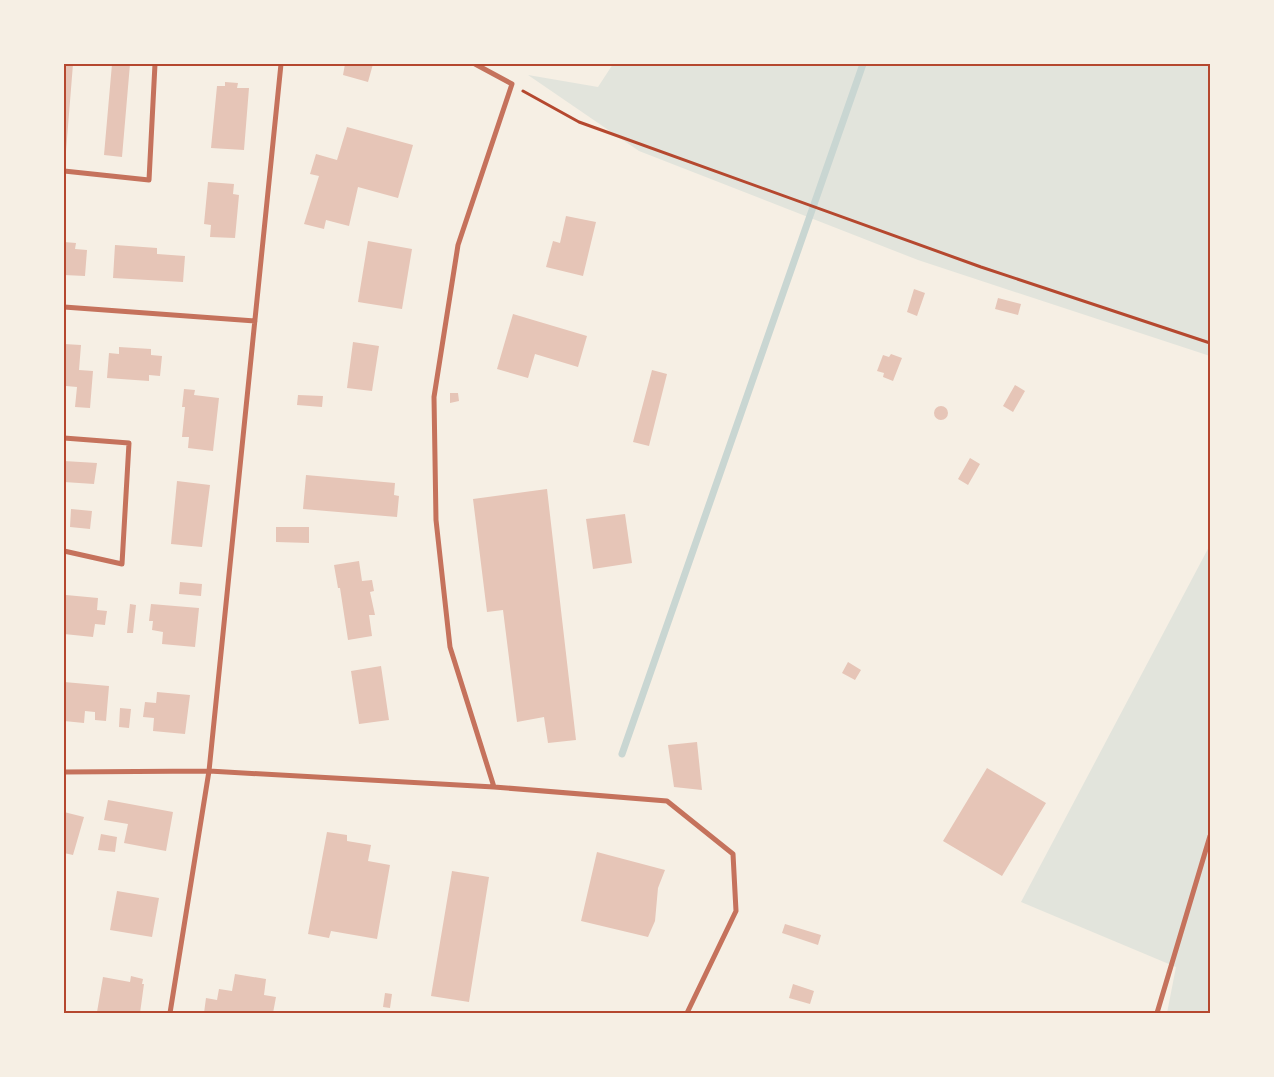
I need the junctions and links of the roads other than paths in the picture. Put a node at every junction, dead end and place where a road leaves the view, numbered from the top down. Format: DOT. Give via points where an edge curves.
graph roads {
  1 [pos="155,64"];
  2 [pos="281,64"];
  3 [pos="475,64"];
  4 [pos="64,171"];
  5 [pos="64,307"];
  6 [pos="255,321"];
  7 [pos="64,438"];
  8 [pos="64,551"];
  9 [pos="209,771"];
  10 [pos="64,772"];
  11 [pos="494,787"];
  12 [pos="1210,836"];
  13 [pos="170,1013"];
  14 [pos="687,1013"];
  15 [pos="1157,1013"];
  1 -- 4 [label="street" via="149,180"];
  2 -- 6 [label="street"];
  3 -- 11 [label="street" via="512,84 458,246 434,396 436,520 450,647"];
  5 -- 6 [label="street"];
  6 -- 9 [label="street"];
  7 -- 8 [label="street" via="129,443 122,564"];
  9 -- 10 [label="street"];
  9 -- 11 [label="street"];
  9 -- 13 [label="street"];
  11 -- 14 [label="street" via="667,801 733,854 736,911"];
  12 -- 15 [label="street"];
}
